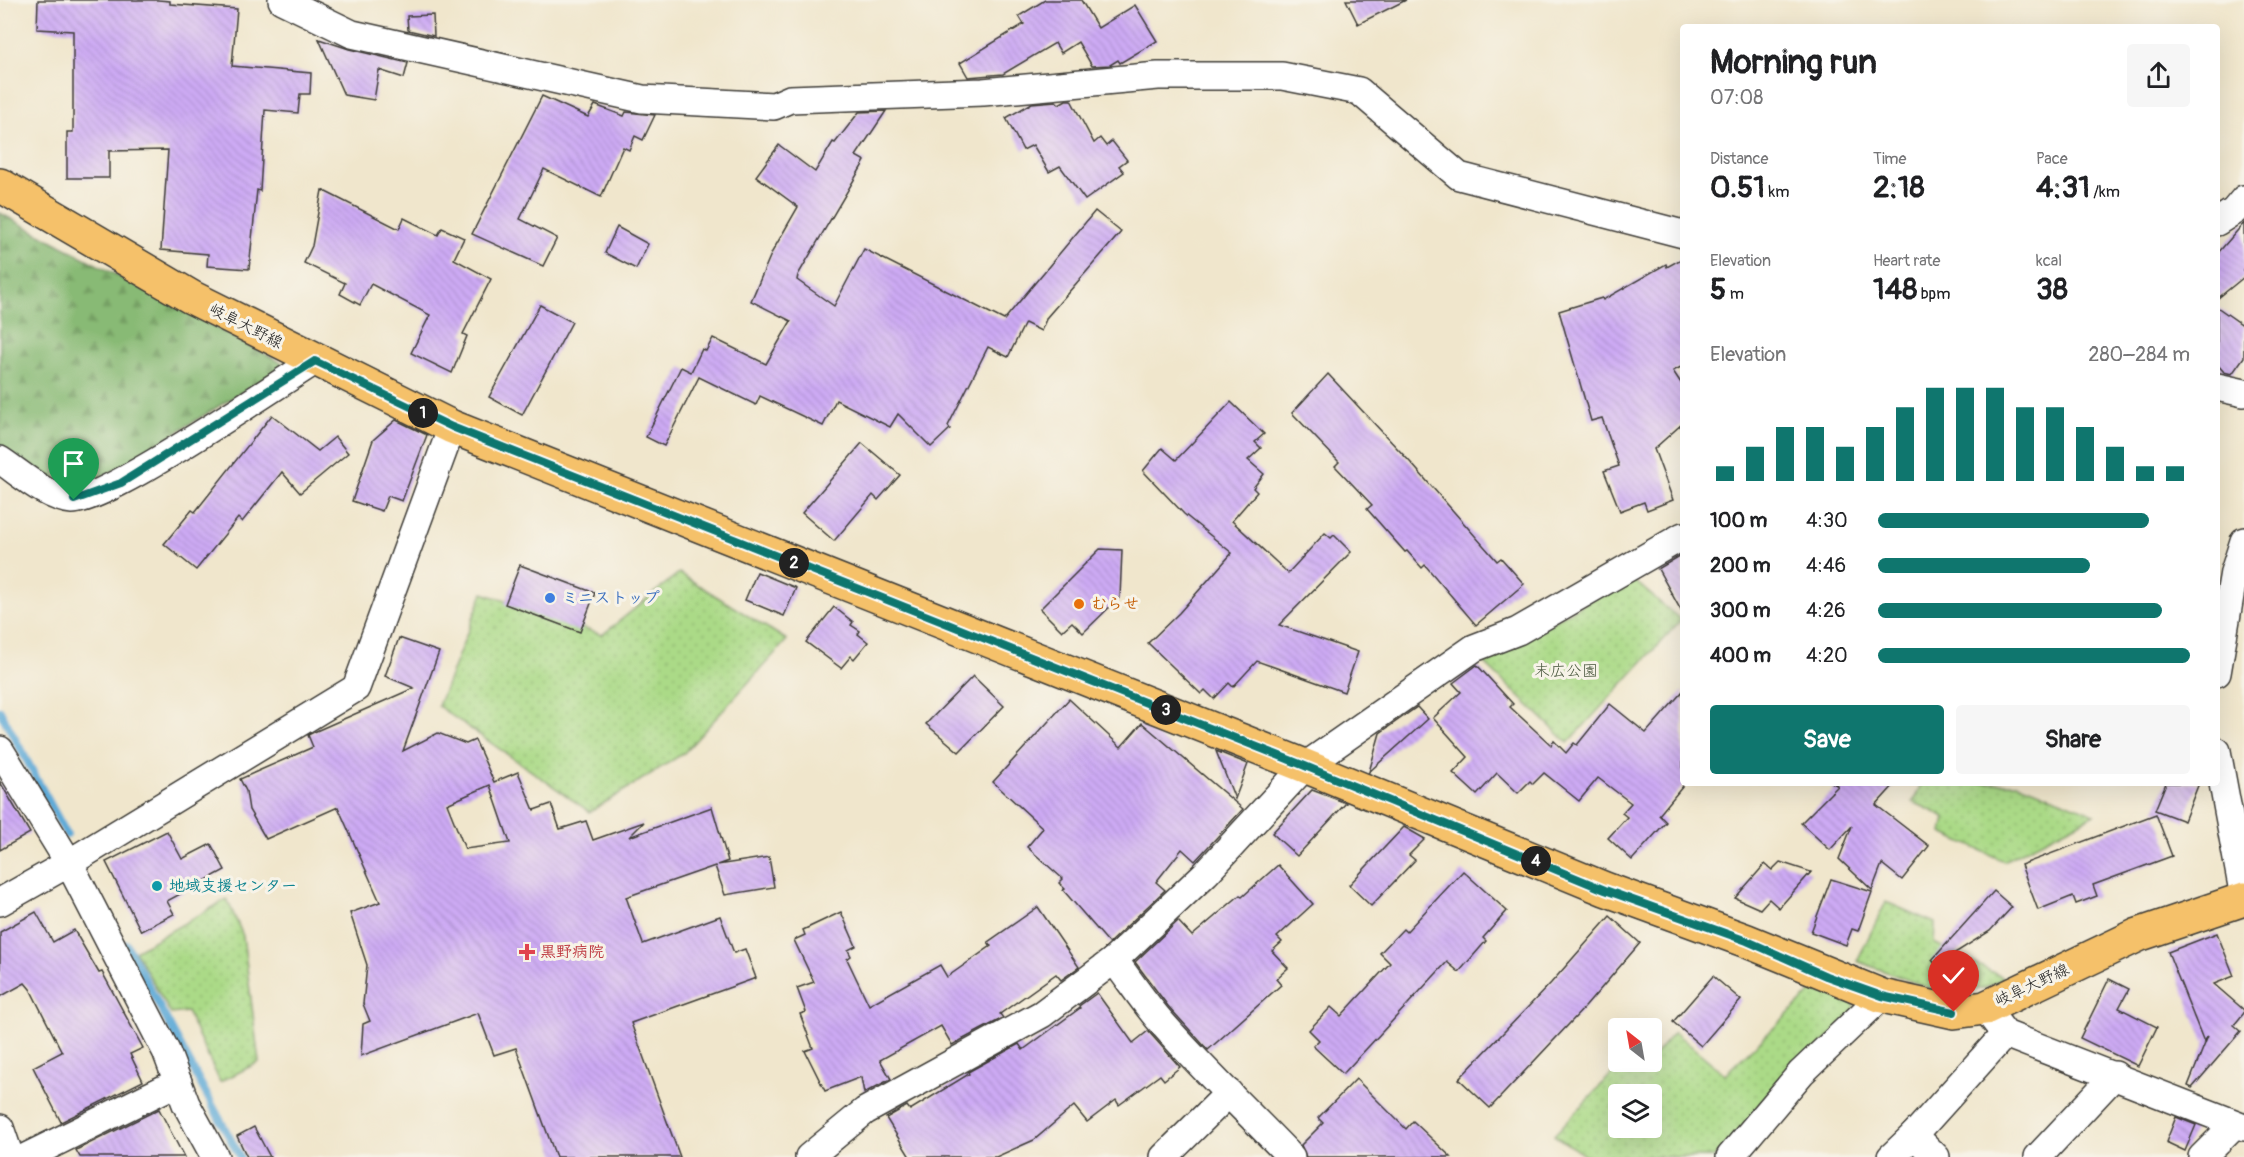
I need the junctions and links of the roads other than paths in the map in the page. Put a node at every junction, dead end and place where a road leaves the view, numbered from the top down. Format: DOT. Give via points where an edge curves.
graph roads {
  1 [pos="282,0"];
  2 [pos="0,185"];
  3 [pos="2244,199"];
  4 [pos="2220,220"];
  5 [pos="1680,233"];
  6 [pos="315,361"];
  7 [pos="2220,388"];
  8 [pos="2244,393"];
  9 [pos="452,427"];
  10 [pos="0,460"];
  11 [pos="1680,538"];
  12 [pos="2244,541"];
  13 [pos="2220,656"];
  14 [pos="0,750"];
  15 [pos="1305,766"];
  16 [pos="2220,766"];
  17 [pos="69,863"];
  18 [pos="2244,898"];
  19 [pos="0,902"];
  20 [pos="1114,960"];
  21 [pos="1882,996"];
  22 [pos="1985,1008"];
  23 [pos="2005,1034"];
  24 [pos="2115,1075"];
  25 [pos="178,1082"];
  26 [pos="1229,1093"];
  27 [pos="2239,1126"];
  28 [pos="0,1128"];
  29 [pos="1914,1135"];
  30 [pos="10,1157"];
  31 [pos="26,1157"];
  32 [pos="215,1157"];
  33 [pos="809,1157"];
  34 [pos="1164,1157"];
  35 [pos="1291,1157"];
  36 [pos="1730,1157"];
  37 [pos="1891,1157"];
  38 [pos="1936,1157"];
  39 [pos="2038,1157"];
  40 [pos="2202,1157"];
  1 -- 5 [label="street" via="352,34 642,99 774,106 790,99 982,92 1158,75 1282,75 1359,91 1459,176"];
  2 -- 6 [label="main road, 岐阜大野線" via="191,297"];
  3 -- 4 [label="street"];
  6 -- 9 [label="main road, 岐阜大野線"];
  6 -- 10 [label="street" via="121,483 74,500 54,495"];
  7 -- 8 [label="street"];
  9 -- 15 [label="main road, 岐阜大野線"];
  9 -- 17 [label="street" via="356,688"];
  11 -- 15 [label="street" via="1518,631 1474,648"];
  12 -- 13 [label="street" via="2234,572"];
  14 -- 17 [label="street"];
  15 -- 20 [label="street" via="1206,873"];
  15 -- 21 [label="main road, 岐阜大野線" via="1605,890 1747,941"];
  16 -- 18 [label="street"];
  17 -- 19 [label="street"];
  17 -- 25 [label="street" via="166,1051"];
  18 -- 22 [label="main road, 岐阜大野線" via="2138,936"];
  20 -- 26 [label="street" via="1162,1023"];
  20 -- 33 [label="street" via="1042,1014 865,1111"];
  21 -- 22 [label="main road, 岐阜大野線" via="1954,1012"];
  21 -- 36 [label="street" via="1801,1073"];
  22 -- 23 [label="street"];
  23 -- 24 [label="street"];
  23 -- 29 [label="street"];
  24 -- 27 [label="street"];
  24 -- 39 [label="street"];
  25 -- 31 [label="street"];
  25 -- 32 [label="street"];
  26 -- 34 [label="street"];
  26 -- 35 [label="street"];
  27 -- 40 [label="street"];
  28 -- 30 [label="street"];
  29 -- 37 [label="street"];
  29 -- 38 [label="street"];
}
